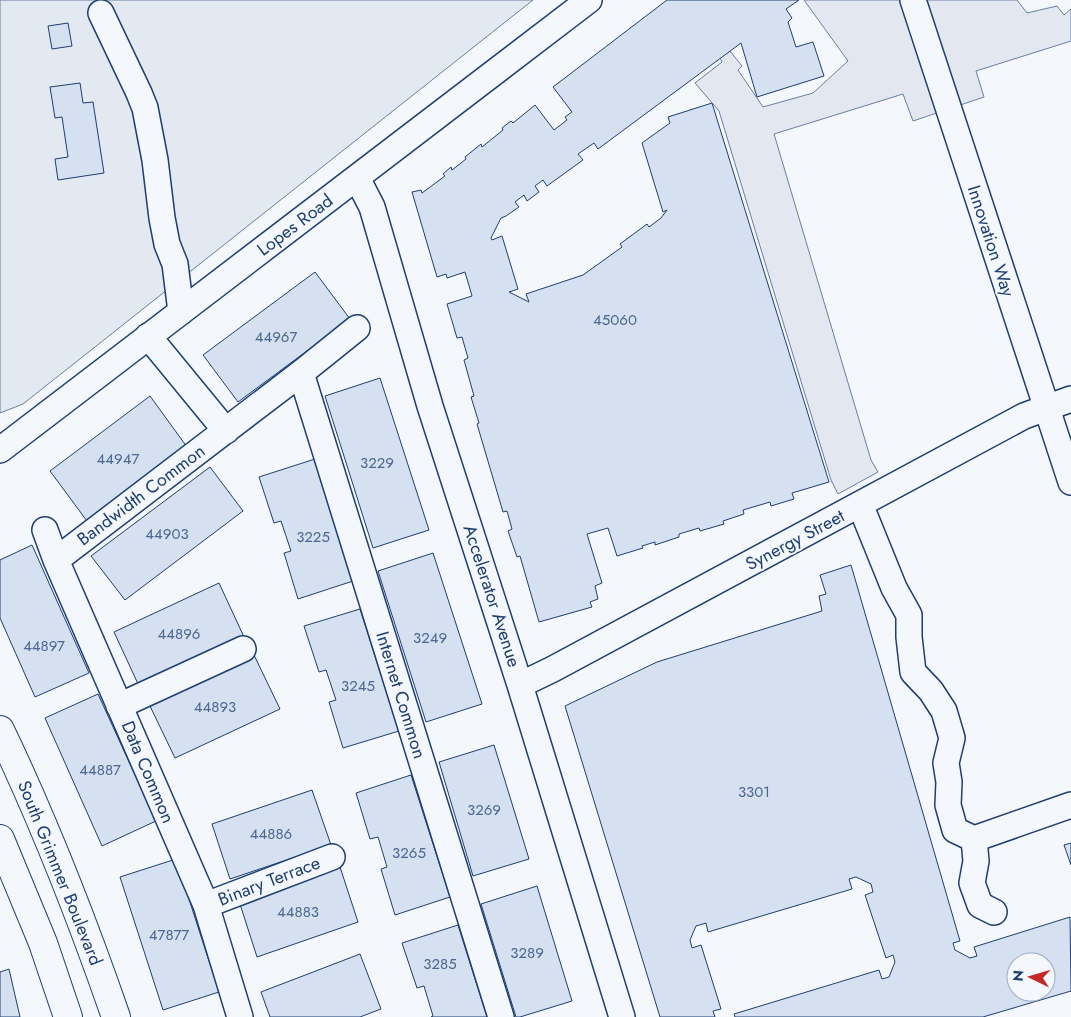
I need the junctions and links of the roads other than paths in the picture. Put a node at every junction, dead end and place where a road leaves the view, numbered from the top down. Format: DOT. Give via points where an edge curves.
graph roads {
  1 [pos="589,0"];
  2 [pos="913,0"];
  3 [pos="101,13"];
  4 [pos="357,178"];
  5 [pos="181,312"];
  6 [pos="357,328"];
  7 [pos="148,336"];
  8 [pos="301,373"];
  9 [pos="1071,399"];
  10 [pos="1046,408"];
  11 [pos="226,431"];
  12 [pos="0,450"];
  13 [pos="1071,482"];
  14 [pos="860,504"];
  15 [pos="45,530"];
  16 [pos="56,560"];
  17 [pos="243,649"];
  18 [pos="520,685"];
  19 [pos="119,706"];
  20 [pos="0,730"];
  21 [pos="1071,805"];
  22 [pos="0,839"];
  23 [pos="974,839"];
  24 [pos="332,857"];
  25 [pos="206,905"];
  26 [pos="994,912"];
  27 [pos="68,1017"];
  28 [pos="116,1017"];
  29 [pos="240,1017"];
  30 [pos="501,1017"];
  31 [pos="622,1017"];
  1 -- 4 [label="street, Lopes Road"];
  2 -- 10 [label="street, Innovation Way"];
  3 -- 5 [label="street" via="145,108"];
  4 -- 5 [label="street, Lopes Road"];
  4 -- 18 [label="street, Accelerator Avenue" via="372,207 430,406"];
  5 -- 7 [label="street, Lopes Road"];
  6 -- 8 [label="street, Bandwidth Common"];
  7 -- 11 [label="street"];
  7 -- 12 [label="street, Lopes Road"];
  8 -- 11 [label="street, Bandwidth Common"];
  8 -- 30 [label="street, Internet Common"];
  9 -- 10 [label="street, Synergy Street"];
  10 -- 13 [label="street, Innovation Way"];
  10 -- 14 [label="street, Synergy Street" via="1024,416"];
  11 -- 16 [label="street, Bandwidth Common"];
  14 -- 18 [label="street, Synergy Street"];
  14 -- 23 [label="street" via="888,574 909,615 913,672 944,711 952,738 946,762 948,805 955,830"];
  15 -- 16 [label="street, Data Common"];
  16 -- 19 [label="street, Data Common"];
  17 -- 19 [label="street"];
  18 -- 31 [label="street, Accelerator Avenue"];
  19 -- 25 [label="street, Data Common"];
  20 -- 28 [label="main road, South Grimmer Boulevard" via="48,834"];
  21 -- 23 [label="street"];
  22 -- 27 [label="main road" via="43,943"];
  23 -- 26 [label="street" via="976,861 972,883 980,905"];
  24 -- 25 [label="street, Binary Terrace"];
  25 -- 29 [label="street, Data Common"];
}
